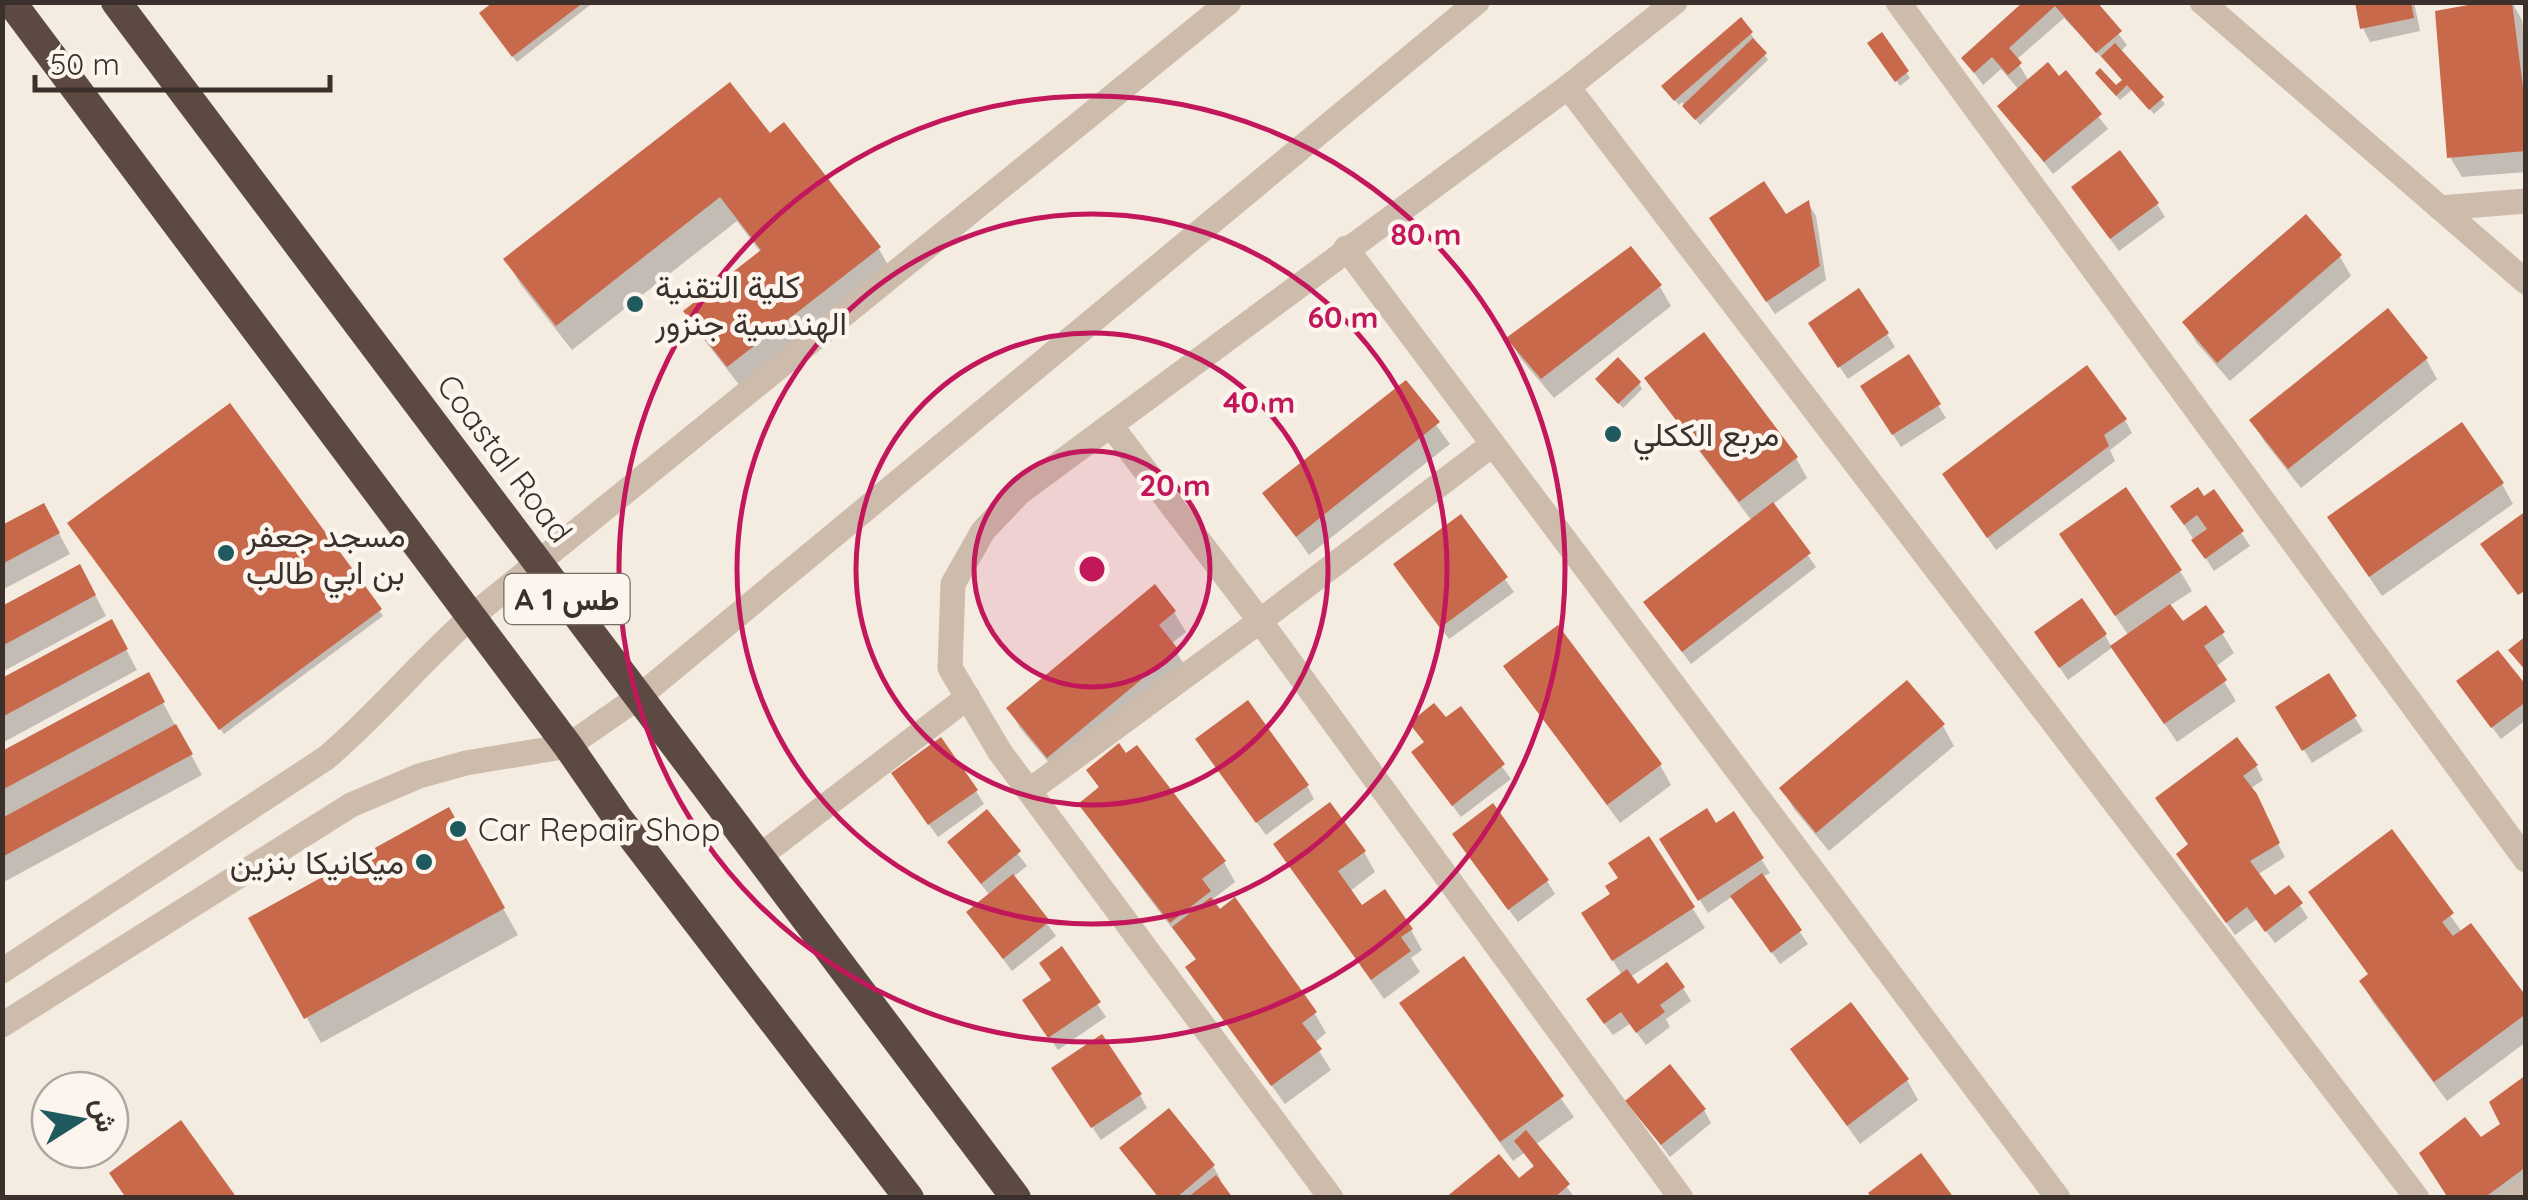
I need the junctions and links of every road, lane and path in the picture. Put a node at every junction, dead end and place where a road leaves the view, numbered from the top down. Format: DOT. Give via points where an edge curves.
graph roads {
  1 [pos="11,2"];
  2 [pos="116,2"];
  3 [pos="1229,2"];
  4 [pos="1477,2"];
  5 [pos="1675,2"];
  6 [pos="1898,2"];
  7 [pos="2202,2"];
  8 [pos="1568,86"];
  9 [pos="2526,201"];
  10 [pos="2440,208"];
  11 [pos="1346,248"];
  12 [pos="2526,282"];
  13 [pos="1112,426"];
  14 [pos="1493,444"];
  15 [pos="540,564"];
  16 [pos="470,617"];
  17 [pos="1260,621"];
  18 [pos="640,696"];
  19 [pos="968,697"];
  20 [pos="568,746"];
  21 [pos="1029,791"];
  22 [pos="760,856"];
  23 [pos="2526,860"];
  24 [pos="2,971"];
  25 [pos="2,1025"];
  26 [pos="2526,1191"];
  27 [pos="908,1198"];
  28 [pos="1016,1198"];
  29 [pos="1331,1198"];
  30 [pos="1682,1198"];
  31 [pos="2058,1198"];
  32 [pos="2417,1198"];
  33 [pos="2516,1198"];
  1 -- 16 [label="highway, A 1 طس"];
  2 -- 15 [label="highway, Coastal Road / A 1 طس"];
  3 -- 15 [label="street"];
  4 -- 18 [label="street"];
  5 -- 8 [label="street"];
  6 -- 23 [label="street"];
  7 -- 10 [label="street"];
  8 -- 11 [label="street"];
  8 -- 32 [label="street"];
  9 -- 10 [label="street"];
  10 -- 12 [label="street"];
  11 -- 13 [label="street"];
  11 -- 14 [label="street"];
  13 -- 17 [label="street"];
  13 -- 19 [label="street" via="1019,493 983,531 954,584 950,668"];
  14 -- 17 [label="street"];
  14 -- 31 [label="street"];
  15 -- 16 [label="street"];
  15 -- 18 [label="highway, Coastal Road / A 1 طس"];
  16 -- 20 [label="highway, A 1 طس"];
  16 -- 24 [label="street" via="326,758"];
  17 -- 21 [label="street"];
  17 -- 30 [label="street"];
  18 -- 20 [label="street"];
  18 -- 22 [label="highway, Coastal Road / A 1 طس"];
  19 -- 21 [label="street"];
  19 -- 22 [label="street"];
  20 -- 25 [label="street" via="420,776 351,806"];
  20 -- 27 [label="highway, A 1 طس"];
  21 -- 29 [label="street"];
  22 -- 28 [label="highway, Coastal Road / A 1 طس"];
  26 -- 33 [label="street"];
}
